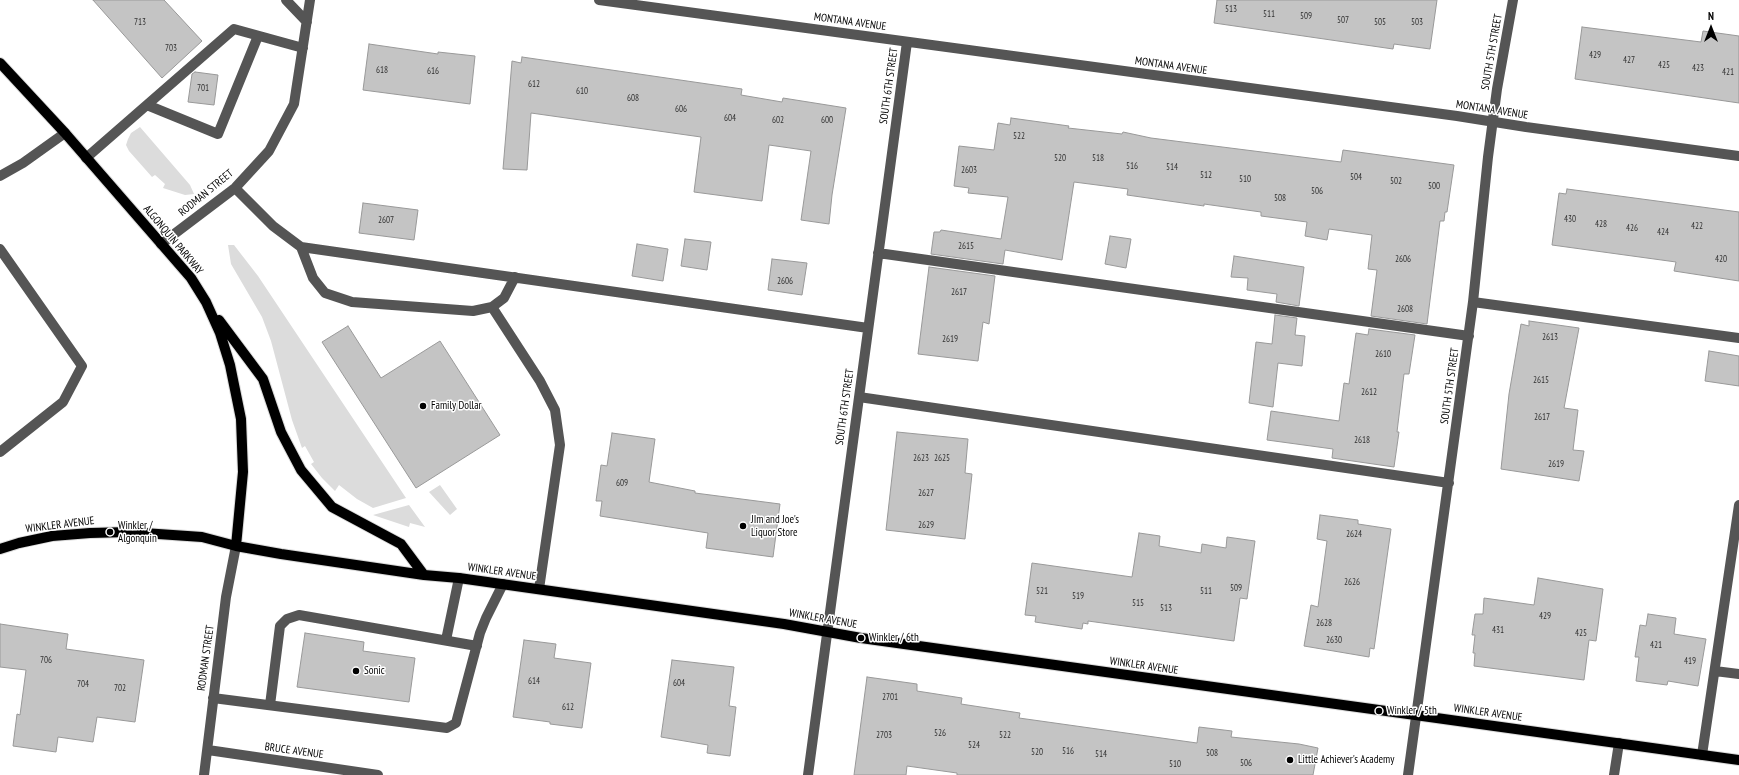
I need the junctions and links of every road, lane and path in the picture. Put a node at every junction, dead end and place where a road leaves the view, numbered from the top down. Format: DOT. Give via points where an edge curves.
graph roads {
  1 [pos="286,0"];
  2 [pos="310,0"];
  3 [pos="599,0"];
  4 [pos="1513,0"];
  5 [pos="307,22"];
  6 [pos="258,36"];
  7 [pos="907,42"];
  8 [pos="303,48"];
  9 [pos="0,63"];
  10 [pos="147,105"];
  11 [pos="1493,122"];
  12 [pos="65,133"];
  13 [pos="1739,156"];
  14 [pos="86,158"];
  15 [pos="0,176"];
  16 [pos="235,188"];
  17 [pos="161,244"];
  18 [pos="302,247"];
  19 [pos="0,249"];
  20 [pos="878,253"];
  21 [pos="515,277"];
  22 [pos="206,302"];
  23 [pos="1473,302"];
  24 [pos="492,307"];
  25 [pos="868,328"];
  26 [pos="1469,336"];
  27 [pos="1739,338"];
  28 [pos="859,396"];
  29 [pos="0,452"];
  30 [pos="1449,483"];
  31 [pos="1739,505"];
  32 [pos="236,546"];
  33 [pos="0,549"];
  34 [pos="424,575"];
  35 [pos="459,578"];
  36 [pos="503,584"];
  37 [pos="539,589"];
  38 [pos="827,633"];
  39 [pos="446,640"];
  40 [pos="477,646"];
  41 [pos="1714,671"];
  42 [pos="1739,674"];
  43 [pos="213,698"];
  44 [pos="270,705"];
  45 [pos="1416,716"];
  46 [pos="1619,743"];
  47 [pos="208,750"];
  48 [pos="1702,755"];
  49 [pos="1739,760"];
  50 [pos="204,775"];
  51 [pos="378,775"];
  52 [pos="808,775"];
  53 [pos="1408,775"];
  54 [pos="1614,775"];
  1 -- 5 [label="street"];
  2 -- 5 [label="street, RODMAN STREET"];
  3 -- 7 [label="street, MONTANA AVENUE"];
  4 -- 11 [label="street, SOUTH 5TH STREET"];
  5 -- 8 [label="street, RODMAN STREET"];
  6 -- 8 [label="street"];
  6 -- 10 [label="street" via="234,29"];
  6 -- 10 [label="street" via="218,134"];
  7 -- 11 [label="street, MONTANA AVENUE"];
  7 -- 20 [label="street, SOUTH 6TH STREET"];
  8 -- 16 [label="street, RODMAN STREET" via="294,104 269,151"];
  9 -- 12 [label="main road, ALGONQUIN PARKWAY"];
  10 -- 14 [label="street"];
  11 -- 13 [label="street, MONTANA AVENUE"];
  11 -- 23 [label="street, SOUTH 5TH STREET"];
  12 -- 14 [label="main road, ALGONQUIN PARKWAY"];
  12 -- 15 [label="street"];
  14 -- 17 [label="main road, ALGONQUIN PARKWAY"];
  16 -- 17 [label="street, RODMAN STREET"];
  16 -- 18 [label="street" via="273,226"];
  17 -- 22 [label="main road, ALGONQUIN PARKWAY" via="191,278"];
  18 -- 21 [label="street"];
  18 -- 24 [label="street" via="313,278 325,293 352,302 474,311"];
  19 -- 29 [label="street" via="82,366 63,402"];
  20 -- 25 [label="street, SOUTH 6TH STREET"];
  20 -- 26 [label="street"];
  21 -- 24 [label="street" via="504,298"];
  21 -- 25 [label="street"];
  22 -- 32 [label="main road, ALGONQUIN PARKWAY" via="220,333 230,365 241,419 243,472"];
  22 -- 34 [label="main road" via="263,379 281,432 302,470 332,507 401,544"];
  23 -- 26 [label="street, SOUTH 5TH STREET"];
  23 -- 27 [label="street"];
  24 -- 37 [label="street" via="540,381 555,410 560,445"];
  25 -- 28 [label="street, SOUTH 6TH STREET"];
  26 -- 30 [label="street, SOUTH 5TH STREET"];
  28 -- 30 [label="street"];
  28 -- 38 [label="street, SOUTH 6TH STREET"];
  30 -- 45 [label="street, SOUTH 5TH STREET"];
  31 -- 41 [label="street"];
  32 -- 33 [label="main road, WINKLER AVENUE" via="202,537 110,532 52,536"];
  32 -- 34 [label="main road, WINKLER AVENUE"];
  32 -- 43 [label="street, RODMAN STREET" via="226,597"];
  34 -- 35 [label="main road, WINKLER AVENUE"];
  35 -- 36 [label="main road, WINKLER AVENUE"];
  35 -- 39 [label="street"];
  36 -- 37 [label="main road, WINKLER AVENUE"];
  36 -- 40 [label="street" via="486,618"];
  37 -- 38 [label="main road, WINKLER AVENUE" via="784,624"];
  38 -- 45 [label="main road, WINKLER AVENUE"];
  38 -- 52 [label="street, SOUTH 6TH STREET"];
  39 -- 40 [label="street"];
  39 -- 44 [label="street" via="299,615 287,619 280,626"];
  40 -- 44 [label="street" via="456,723 447,728"];
  41 -- 42 [label="street"];
  41 -- 48 [label="street"];
  43 -- 44 [label="street"];
  43 -- 47 [label="street, RODMAN STREET"];
  45 -- 46 [label="main road, WINKLER AVENUE"];
  45 -- 53 [label="street, SOUTH 5TH STREET"];
  46 -- 48 [label="main road, WINKLER AVENUE"];
  46 -- 54 [label="street"];
  47 -- 50 [label="street, RODMAN STREET"];
  47 -- 51 [label="street, BRUCE AVENUE"];
  48 -- 49 [label="main road, WINKLER AVENUE"];
}
